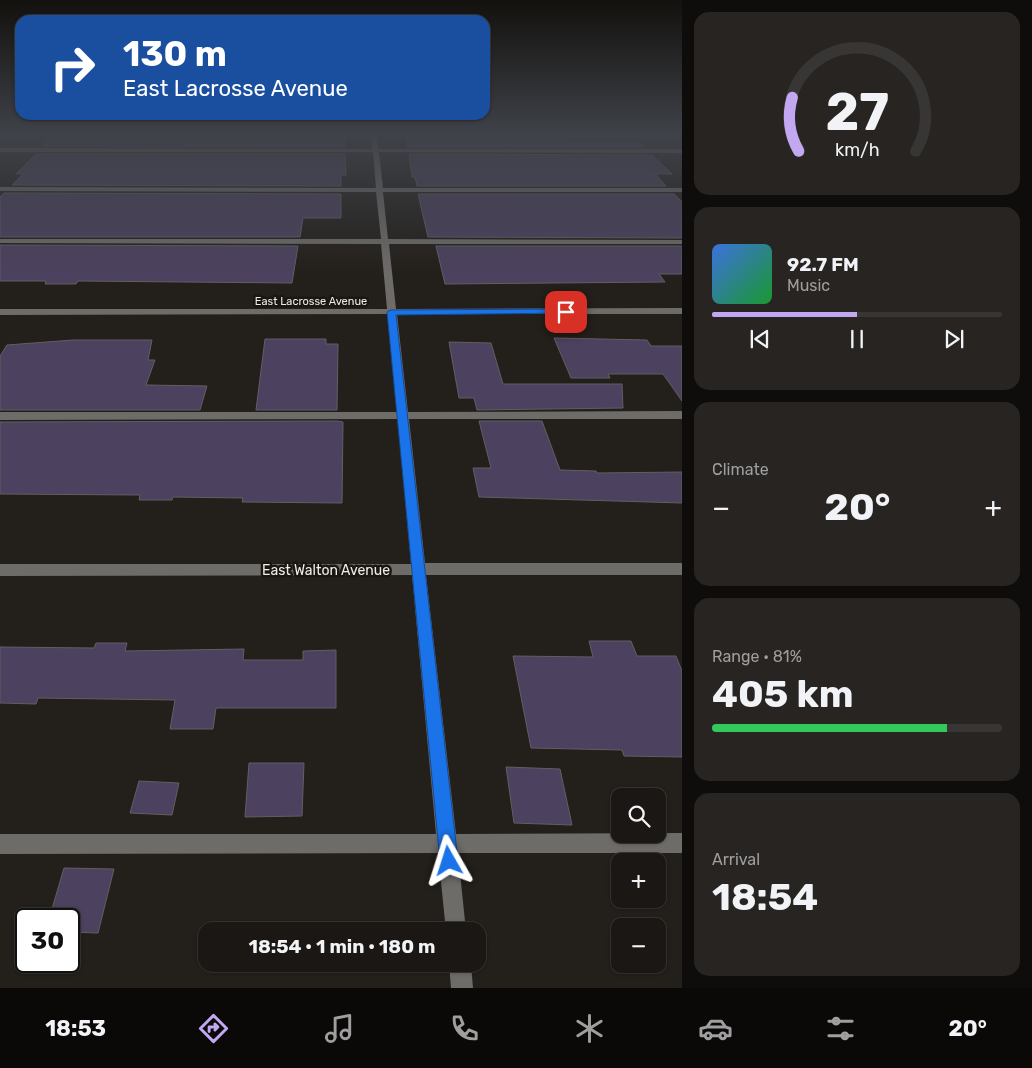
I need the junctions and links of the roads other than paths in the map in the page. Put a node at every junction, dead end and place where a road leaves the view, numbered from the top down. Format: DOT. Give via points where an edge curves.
graph roads {
  1 [pos="380,182"];
  2 [pos="0,190"];
  3 [pos="381,190"];
  4 [pos="682,190"];
  5 [pos="0,241"];
  6 [pos="385,242"];
  7 [pos="682,242"];
  8 [pos="682,311"];
  9 [pos="0,312"];
  10 [pos="391,312"];
  11 [pos="682,415"];
  12 [pos="0,416"];
  13 [pos="403,417"];
  14 [pos="682,568"];
  15 [pos="0,570"];
  16 [pos="419,570"];
  17 [pos="682,843"];
  18 [pos="0,844"];
  19 [pos="447,844"];
  20 [pos="455,922"];
  21 [pos="461,972"];
  22 [pos="462,988"];
  1 -- 3 [label="street"];
  2 -- 3 [label="street"];
  3 -- 4 [label="street"];
  3 -- 6 [label="street"];
  5 -- 6 [label="street"];
  6 -- 7 [label="street"];
  6 -- 10 [label="street"];
  8 -- 10 [label="street, East Lacrosse Avenue"];
  9 -- 10 [label="street, East Lacrosse Avenue"];
  10 -- 13 [label="street"];
  11 -- 13 [label="street"];
  12 -- 13 [label="street"];
  13 -- 16 [label="street"];
  14 -- 16 [label="street, East Walton Avenue"];
  15 -- 16 [label="street, East Walton Avenue"];
  16 -- 19 [label="street"];
  17 -- 19 [label="street"];
  18 -- 19 [label="street"];
  19 -- 20 [label="street"];
  21 -- 22 [label="street"];
}
